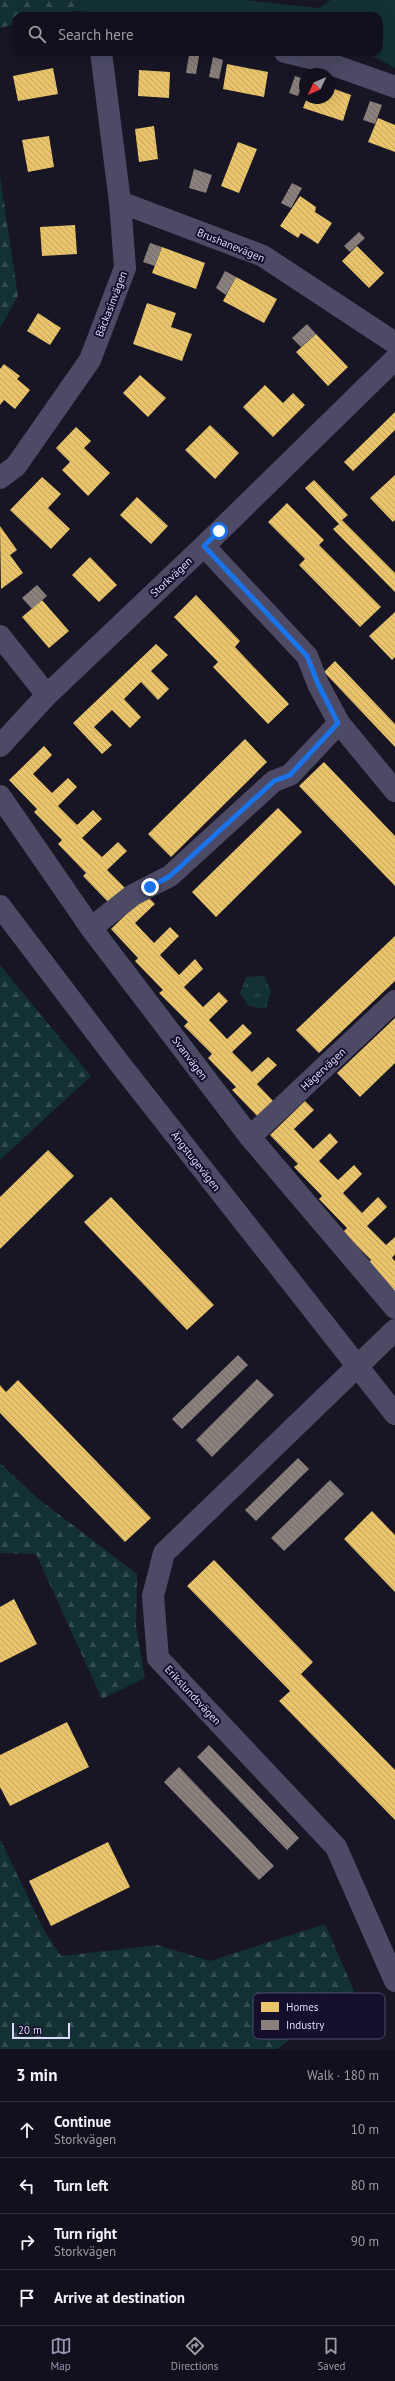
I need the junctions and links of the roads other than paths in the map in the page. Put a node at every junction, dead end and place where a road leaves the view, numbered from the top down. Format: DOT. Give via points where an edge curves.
graph roads {
  1 [pos="102,56"];
  2 [pos="302,56"];
  3 [pos="395,87"];
  4 [pos="120,202"];
  5 [pos="395,343"];
  6 [pos="395,359"];
  7 [pos="0,478"];
  8 [pos="204,546"];
  9 [pos="0,636"];
  10 [pos="47,695"];
  11 [pos="338,723"];
  12 [pos="0,746"];
  13 [pos="395,791"];
  14 [pos="0,796"];
  15 [pos="0,906"];
  16 [pos="91,928"];
  17 [pos="395,1001"];
  18 [pos="250,1137"];
  19 [pos="395,1308"];
  20 [pos="395,1330"];
  21 [pos="357,1366"];
  22 [pos="395,1414"];
  23 [pos="395,1981"];
  1 -- 4 [label="street, Bäckasinvägen"];
  2 -- 3 [label="street"];
  4 -- 5 [label="street, Brushanevägen" via="263,256"];
  4 -- 7 [label="street, Bäckasinvägen" via="125,268 90,360 16,466"];
  6 -- 8 [label="street, Storkvägen"];
  8 -- 10 [label="street, Storkvägen"];
  8 -- 11 [label="street" via="307,656"];
  9 -- 10 [label="street"];
  10 -- 12 [label="street, Storkvägen"];
  11 -- 13 [label="street"];
  11 -- 16 [label="street" via="290,775 274,781 170,876 133,896"];
  14 -- 16 [label="street, Svanvägen"];
  15 -- 21 [label="street, Ängstugevägen" via="120,1064"];
  16 -- 18 [label="street, Svanvägen"];
  17 -- 18 [label="street, Hägervägen"];
  18 -- 19 [label="street, Svanvägen"];
  20 -- 21 [label="street"];
  21 -- 22 [label="street, Ängstugevägen"];
  21 -- 23 [label="street, Erikslundsvägen" via="164,1553 153,1596 158,1658 336,1847"];
}
